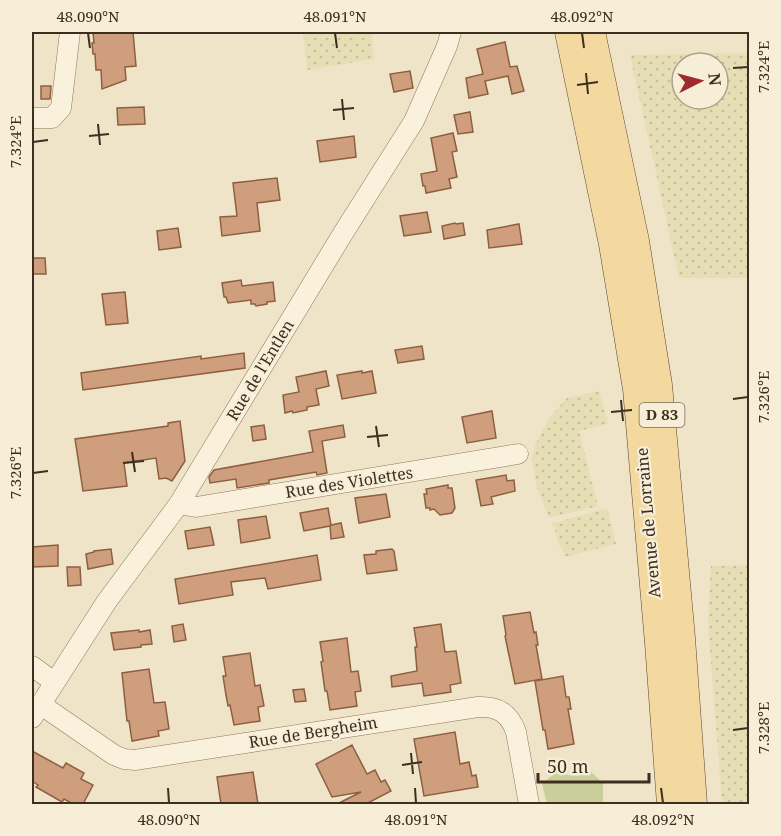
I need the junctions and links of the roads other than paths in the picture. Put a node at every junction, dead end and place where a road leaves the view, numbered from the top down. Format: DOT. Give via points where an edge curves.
graph roads {
  1 [pos="70,32"];
  2 [pos="568,32"];
  3 [pos="592,32"];
  4 [pos="449,39"];
  5 [pos="32,117"];
  6 [pos="518,454"];
  7 [pos="179,504"];
  8 [pos="32,666"];
  9 [pos="54,681"];
  10 [pos="36,711"];
  11 [pos="529,804"];
  12 [pos="670,804"];
  13 [pos="694,804"];
  1 -- 5 [label="street" via="61,108 52,118"];
  2 -- 12 [label="main road, Avenue de Lorraine / D 83" via="612,244 636,389"];
  3 -- 13 [label="main road, Avenue de Lorraine / D 83" via="636,241 659,385"];
  4 -- 7 [label="street, Rue de l'Entlen" via="414,121"];
  6 -- 7 [label="street, Rue des Violettes" via="196,507"];
  7 -- 9 [label="street, Rue de l'Entlen"];
  8 -- 9 [label="street"];
  9 -- 10 [label="street, Rue de l'Entlen"];
  10 -- 11 [label="street, Rue de Bergheim" via="114,755 135,760 490,706 512,721"];
}
